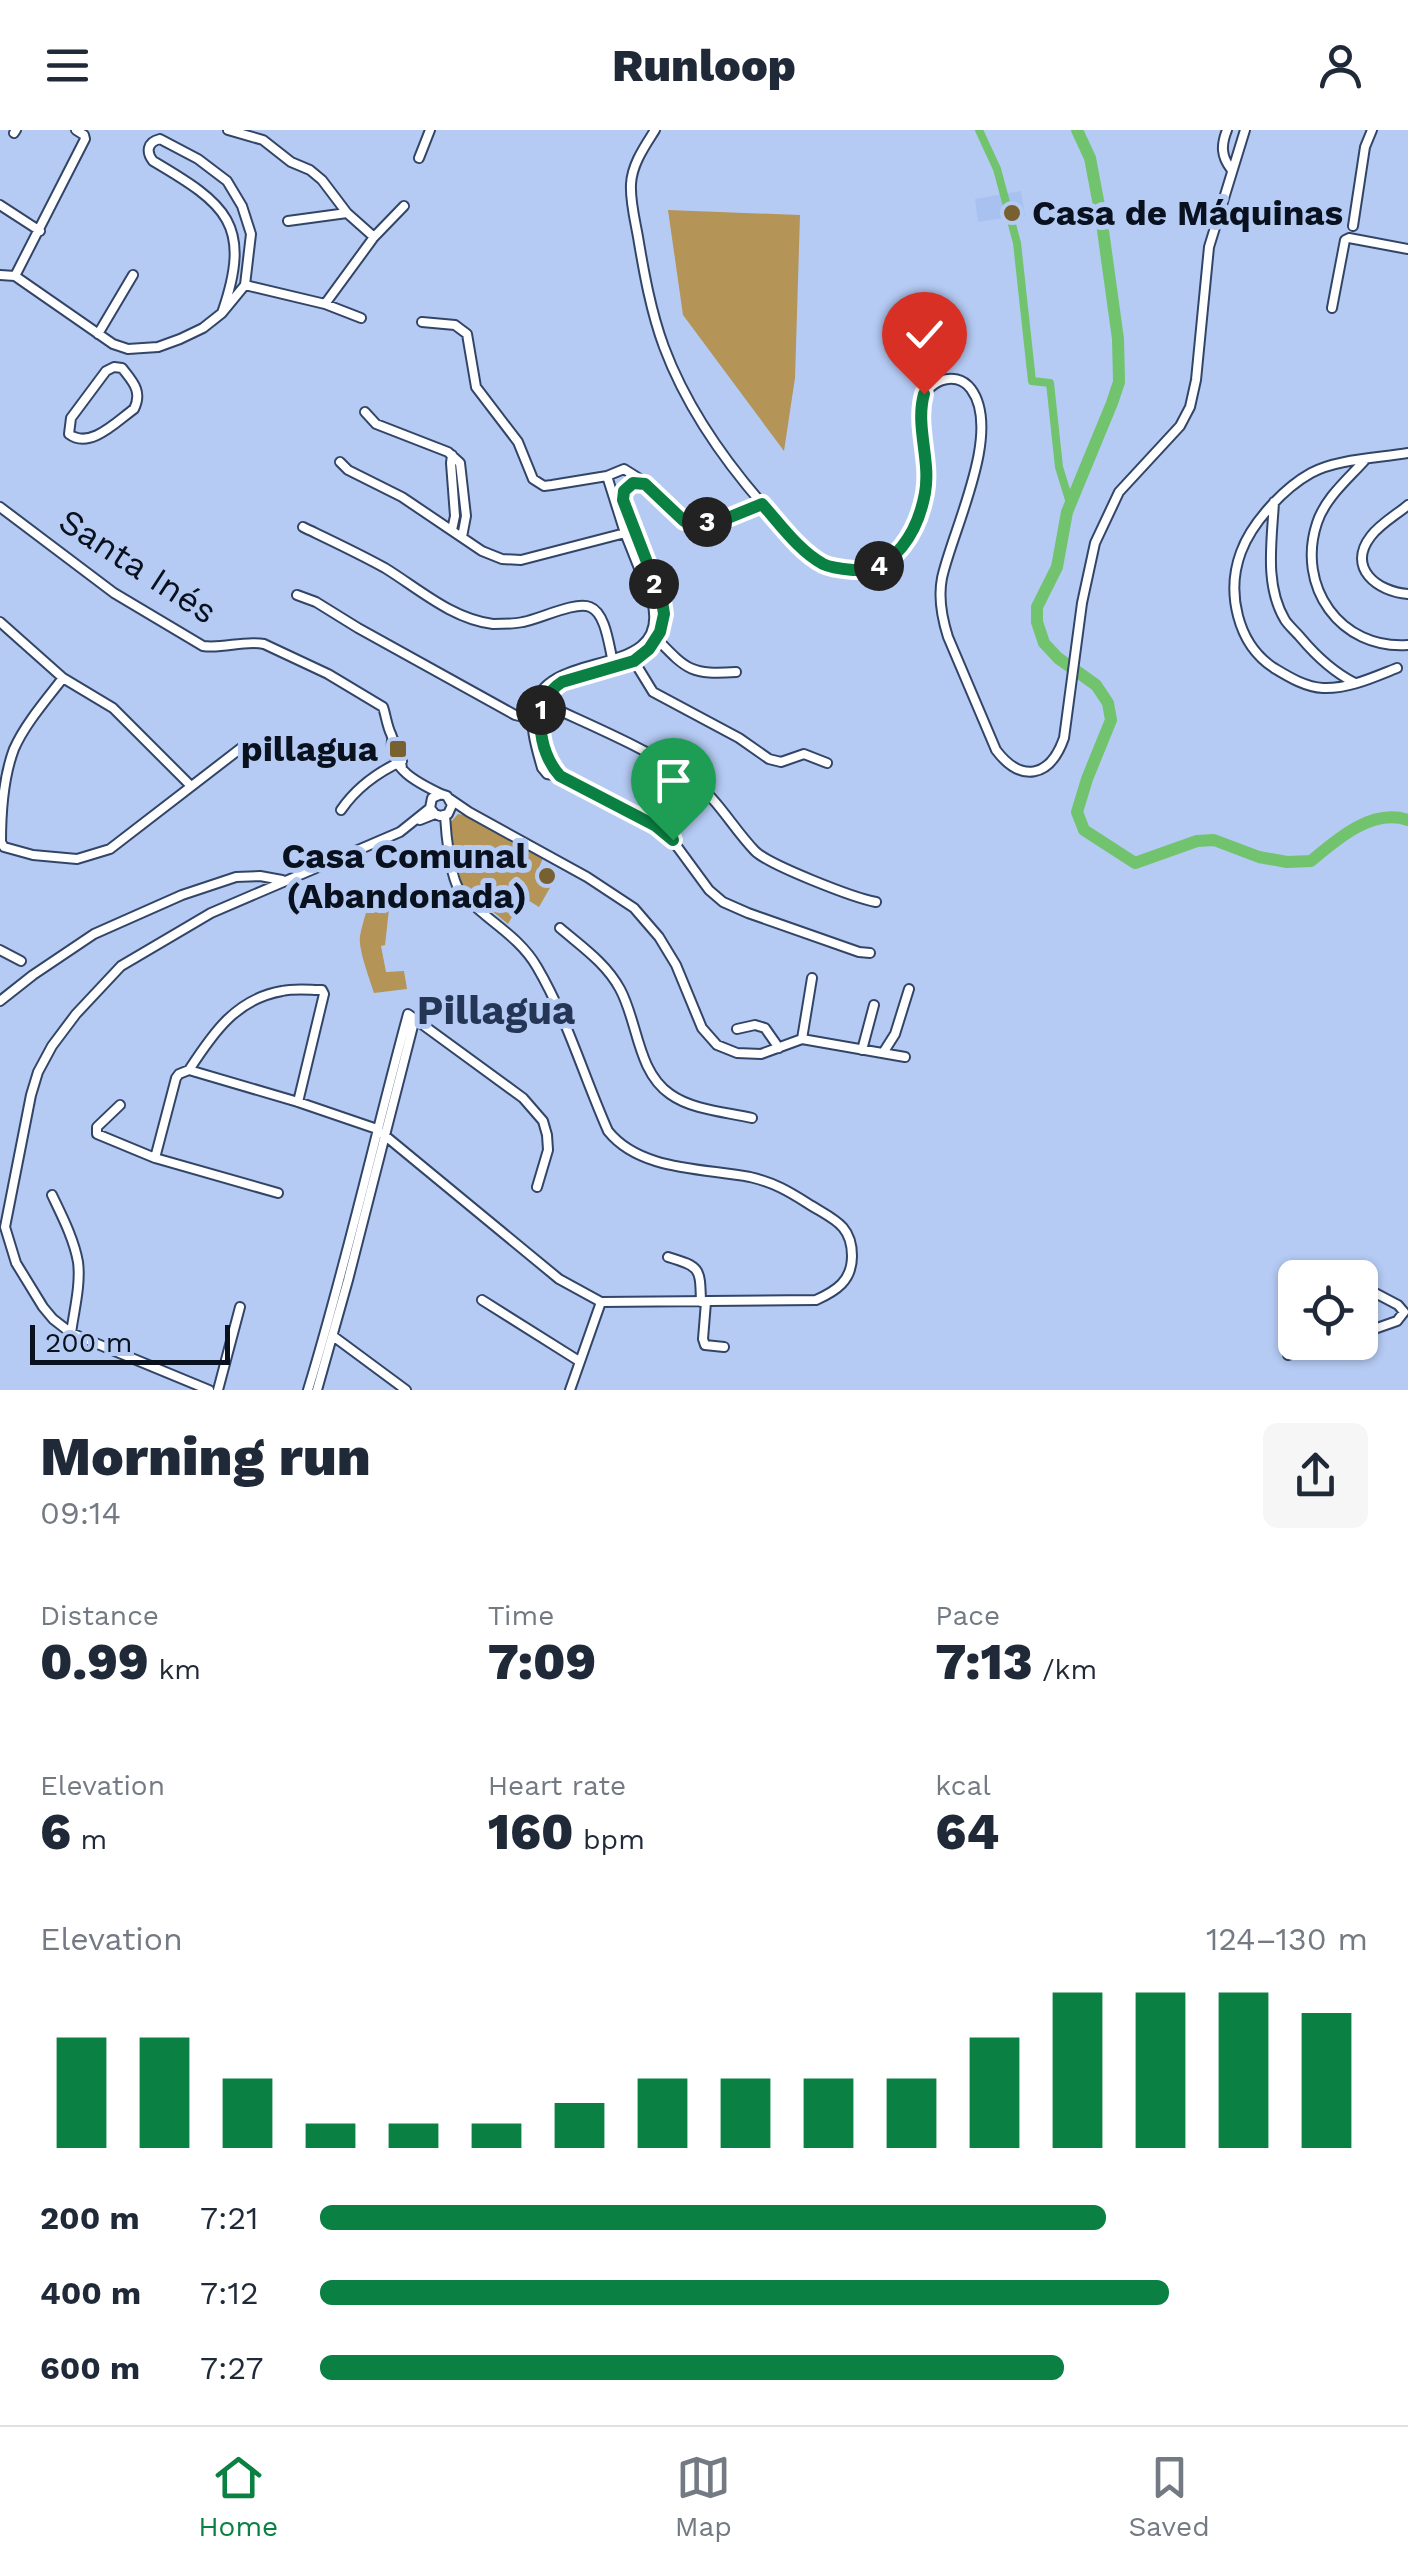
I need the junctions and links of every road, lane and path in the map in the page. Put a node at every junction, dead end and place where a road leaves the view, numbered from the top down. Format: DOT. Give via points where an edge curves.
graph roads {
  1 [pos="76,130"];
  2 [pos="228,130"];
  3 [pos="430,130"];
  4 [pos="655,130"];
  5 [pos="1227,130"];
  6 [pos="1244,130"];
  7 [pos="1374,130"];
  8 [pos="419,158"];
  9 [pos="1231,168"];
  10 [pos="0,205"];
  11 [pos="404,206"];
  12 [pos="347,213"];
  13 [pos="288,221"];
  14 [pos="1353,226"];
  15 [pos="40,231"];
  16 [pos="374,237"];
  17 [pos="1408,249"];
  18 [pos="0,275"];
  19 [pos="133,275"];
  20 [pos="15,276"];
  21 [pos="245,285"];
  22 [pos="325,304"];
  23 [pos="1332,308"];
  24 [pos="222,313"];
  25 [pos="361,318"];
  26 [pos="422,322"];
  27 [pos="98,334"];
  28 [pos="128,349"];
  29 [pos="122,368"];
  30 [pos="365,412"];
  31 [pos="1408,453"];
  32 [pos="452,455"];
  33 [pos="1365,460"];
  34 [pos="340,462"];
  35 [pos="607,476"];
  36 [pos="645,484"];
  37 [pos="1274,502"];
  38 [pos="762,504"];
  39 [pos="1408,506"];
  40 [pos="0,507"];
  41 [pos="303,526"];
  42 [pos="452,530"];
  43 [pos="629,532"];
  44 [pos="462,537"];
  45 [pos="1408,594"];
  46 [pos="296,595"];
  47 [pos="0,622"];
  48 [pos="656,639"];
  49 [pos="1408,645"];
  50 [pos="634,661"];
  51 [pos="613,663"];
  52 [pos="1397,668"];
  53 [pos="736,672"];
  54 [pos="63,678"];
  55 [pos="1356,684"];
  56 [pos="544,703"];
  57 [pos="532,718"];
  58 [pos="246,744"];
  59 [pos="827,763"];
  60 [pos="400,764"];
  61 [pos="174,768"];
  62 [pos="560,776"];
  63 [pos="422,785"];
  64 [pos="191,786"];
  65 [pos="445,796"];
  66 [pos="176,798"];
  67 [pos="341,810"];
  68 [pos="437,811"];
  69 [pos="469,812"];
  70 [pos="283,880"];
  71 [pos="876,902"];
  72 [pos="560,928"];
  73 [pos="0,950"];
  74 [pos="870,953"];
  75 [pos="21,960"];
  76 [pos="812,978"];
  77 [pos="909,989"];
  78 [pos="0,1002"];
  79 [pos="874,1004"];
  80 [pos="737,1029"];
  81 [pos="802,1039"];
  82 [pos="779,1048"];
  83 [pos="862,1050"];
  84 [pos="884,1054"];
  85 [pos="905,1058"];
  86 [pos="189,1070"];
  87 [pos="298,1102"];
  88 [pos="120,1105"];
  89 [pos="752,1118"];
  90 [pos="380,1132"];
  91 [pos="155,1158"];
  92 [pos="537,1188"];
  93 [pos="278,1194"];
  94 [pos="52,1195"];
  95 [pos="3,1226"];
  96 [pos="668,1257"];
  97 [pos="1378,1295"];
  98 [pos="482,1300"];
  99 [pos="601,1302"];
  100 [pos="704,1302"];
  101 [pos="240,1307"];
  102 [pos="1378,1328"];
  103 [pos="71,1333"];
  104 [pos="329,1335"];
  105 [pos="724,1346"];
  106 [pos="579,1361"];
  107 [pos="209,1390"];
  108 [pos="218,1390"];
  109 [pos="308,1390"];
  110 [pos="317,1390"];
  111 [pos="406,1390"];
  112 [pos="570,1390"];
  1 -- 15 [label="street" via="85,139"];
  2 -- 12 [label="street" via="263,140 310,170"];
  3 -- 8 [label="street"];
  4 -- 38 [label="street" via="631,186 657,326 694,406"];
  5 -- 9 [label="street" via="1222,150"];
  6 -- 9 [label="street"];
  7 -- 14 [label="street" via="1365,147"];
  9 -- 38 [label="street" via="1209,247 1190,407 1119,492 1095,543 1064,738 1052,762 1021,771 996,750 942,618 941,580 981,438 970,388 955,379 939,381 924,394 926,492 907,538 884,564 857,570 826,566"];
  10 -- 15 [label="street"];
  11 -- 16 [label="street"];
  12 -- 13 [label="street"];
  12 -- 16 [label="street"];
  15 -- 20 [label="street"];
  16 -- 22 [label="street"];
  17 -- 23 [label="street" via="1345,240"];
  18 -- 20 [label="street"];
  19 -- 27 [label="street"];
  20 -- 27 [label="street"];
  21 -- 22 [label="street"];
  21 -- 24 [label="street"];
  21 -- 24 [label="street" via="251,234 227,181 198,158 160,139 151,142 153,161 222,209 234,261"];
  22 -- 25 [label="street"];
  24 -- 28 [label="street" via="180,340"];
  26 -- 35 [label="street" via="455,325 466,334 476,387 518,442 533,479 544,486"];
  27 -- 28 [label="street"];
  28 -- 29 [label="street"];
  29 -- 29 [label="street" via="136,387 134,409 90,439 69,434 71,418 106,371"];
  30 -- 32 [label="street" via="376,424"];
  31 -- 33 [label="street"];
  32 -- 42 [label="street"];
  32 -- 44 [label="street" via="460,463"];
  33 -- 37 [label="street" via="1314,471"];
  33 -- 49 [label="street" via="1318,520 1316,589 1332,614 1360,636"];
  34 -- 42 [label="street"];
  35 -- 36 [label="street" via="624,468"];
  35 -- 43 [label="street"];
  36 -- 38 [label="street" via="697,532"];
  36 -- 43 [label="street" via="624,491"];
  37 -- 55 [label="street" via="1270,563 1285,620 1322,661"];
  37 -- 55 [label="street" via="1247,538 1236,568 1241,628 1268,664 1300,682 1327,688"];
  39 -- 45 [label="street" via="1373,533 1362,563 1374,583"];
  40 -- 60 [label="street, Santa Inés" via="114,592 203,646 264,644 384,707"];
  41 -- 51 [label="street" via="464,617 507,624 591,608 601,619"];
  42 -- 44 [label="street"];
  43 -- 44 [label="street" via="513,561"];
  43 -- 48 [label="street" via="663,607"];
  43 -- 51 [label="street" via="654,618 644,644"];
  46 -- 57 [label="street" via="515,715"];
  47 -- 54 [label="street"];
  48 -- 50 [label="street"];
  48 -- 53 [label="street" via="692,670"];
  50 -- 51 [label="street"];
  50 -- 59 [label="street" via="653,692 769,760 804,754"];
  51 -- 56 [label="street" via="562,682"];
  51 -- 57 [label="street" via="558,675 535,702"];
  52 -- 55 [label="street"];
  54 -- 61 [label="street" via="113,708"];
  54 -- 66 [label="street" via="14,748 2,845 33,856 77,858 110,849"];
  56 -- 62 [label="street" via="543,736"];
  56 -- 71 [label="street" via="690,779 765,858"];
  57 -- 62 [label="street" via="542,768"];
  58 -- 64 [label="street"];
  60 -- 63 [label="street"];
  60 -- 67 [label="street" via="351,795"];
  61 -- 64 [label="street"];
  61 -- 66 [label="street"];
  62 -- 74 [label="street" via="656,826 723,902"];
  63 -- 65 [label="street"];
  63 -- 68 [label="street"];
  64 -- 66 [label="street"];
  65 -- 68 [label="street" via="434,796"];
  65 -- 68 [label="street" via="452,808"];
  65 -- 69 [label="street"];
  68 -- 69 [label="street"];
  68 -- 70 [label="street"];
  68 -- 100 [label="street" via="458,888 528,951 619,1146 662,1162 786,1188 834,1217 847,1233 852,1267 844,1284 816,1300"];
  69 -- 82 [label="street" via="634,908 676,965 702,1028 717,1045 749,1055"];
  70 -- 78 [label="street" via="236,877 182,895 94,934"];
  70 -- 95 [label="street" via="210,913 121,966 76,1014 38,1072"];
  72 -- 89 [label="street" via="604,966 620,990 659,1085 689,1104"];
  73 -- 75 [label="street"];
  76 -- 81 [label="street"];
  77 -- 84 [label="street"];
  79 -- 83 [label="street"];
  80 -- 82 [label="street" via="765,1028"];
  81 -- 82 [label="street"];
  81 -- 83 [label="street"];
  83 -- 84 [label="street"];
  84 -- 85 [label="street"];
  86 -- 87 [label="street"];
  86 -- 87 [label="street" via="240,1006 283,990 322,990"];
  86 -- 91 [label="street" via="176,1078"];
  87 -- 90 [label="street"];
  88 -- 91 [label="street" via="97,1134"];
  90 -- 92 [label="street" via="412,1016 523,1098 543,1121 548,1150"];
  90 -- 99 [label="street" via="559,1279"];
  90 -- 104 [label="street"];
  91 -- 93 [label="street"];
  94 -- 103 [label="street" via="78,1259"];
  95 -- 103 [label="street" via="16,1264 43,1307"];
  96 -- 100 [label="street" via="697,1269"];
  97 -- 102 [label="street" via="1404,1312"];
  98 -- 106 [label="street"];
  99 -- 100 [label="street"];
  99 -- 106 [label="street"];
  100 -- 105 [label="street" via="705,1345"];
  101 -- 108 [label="street"];
  103 -- 107 [label="street"];
  104 -- 109 [label="street"];
  104 -- 110 [label="street"];
  104 -- 111 [label="street"];
  106 -- 112 [label="street"];
}
